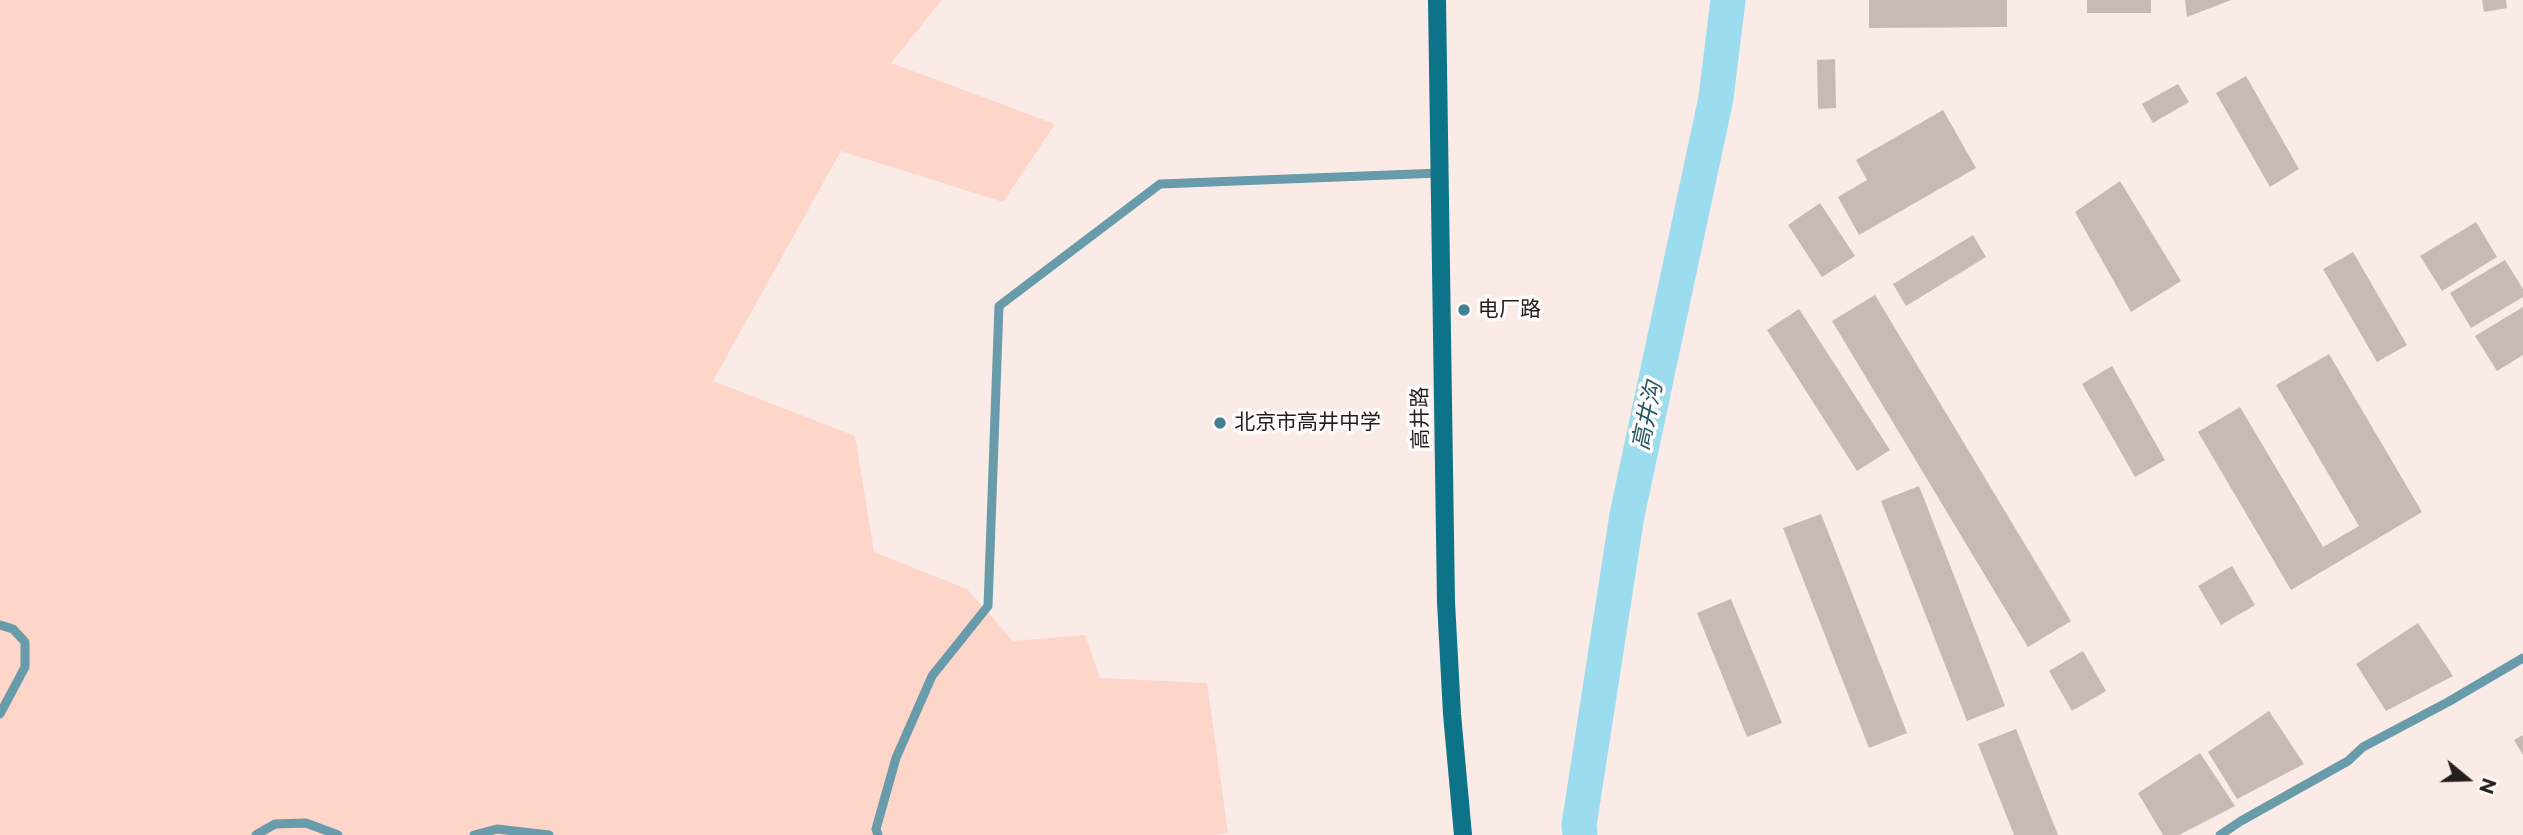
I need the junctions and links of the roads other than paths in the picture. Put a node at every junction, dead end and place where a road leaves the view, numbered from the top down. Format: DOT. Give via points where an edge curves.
graph roads {
  1 [pos="1437,0"];
  2 [pos="1440,173"];
  3 [pos="0,625"];
  4 [pos="2523,658"];
  5 [pos="0,713"];
  6 [pos="256,835"];
  7 [pos="338,835"];
  8 [pos="474,835"];
  9 [pos="549,835"];
  10 [pos="878,835"];
  11 [pos="1463,835"];
  12 [pos="2220,835"];
  1 -- 2 [label="street, 高井路"];
  2 -- 10 [label="lane" via="1160,184 999,306 988,606 932,676 896,758"];
  2 -- 11 [label="street, 高井路" via="1446,602"];
  3 -- 5 [label="lane" via="13,629 25,642 25,667"];
  4 -- 12 [label="lane" via="2363,747 2348,761"];
  6 -- 7 [label="lane" via="275,824 306,823"];
  8 -- 9 [label="lane" via="497,829"];
}
